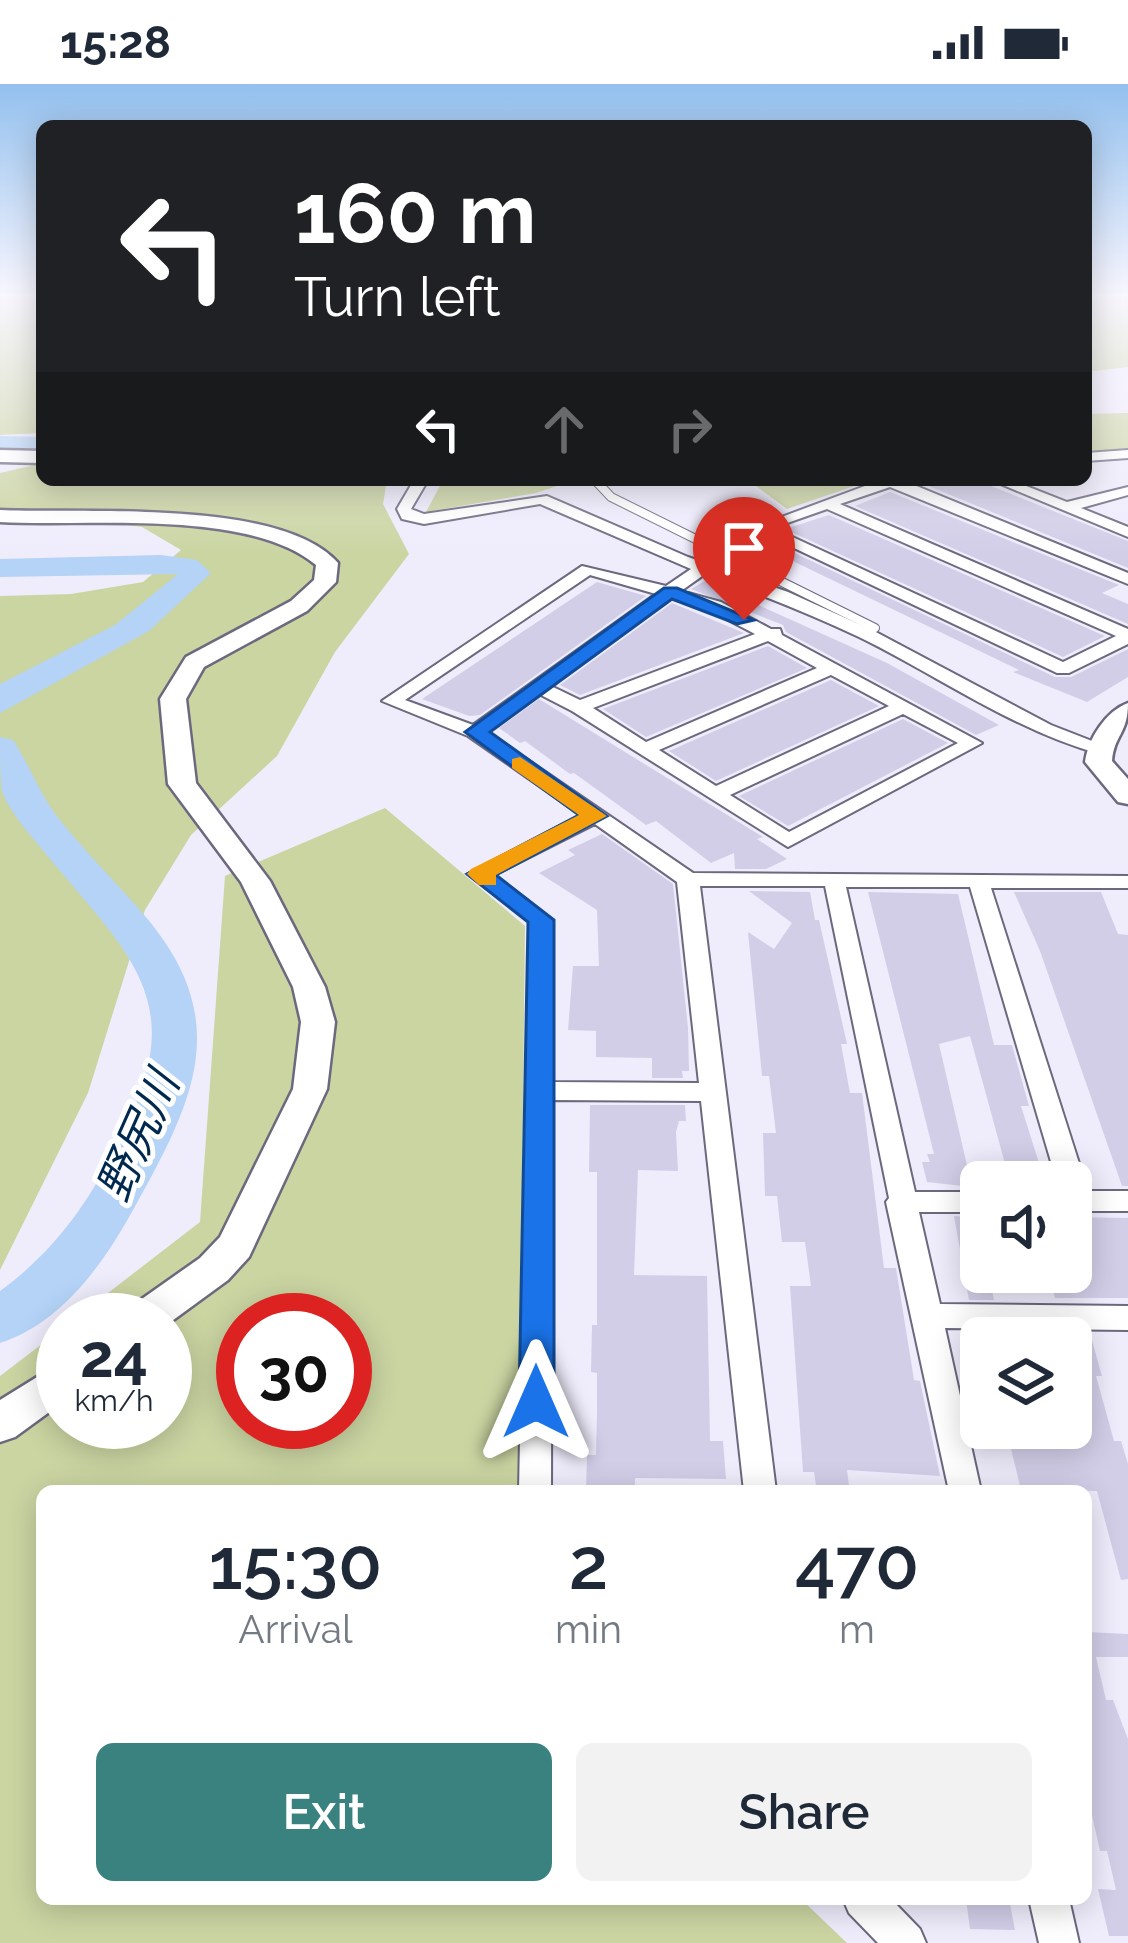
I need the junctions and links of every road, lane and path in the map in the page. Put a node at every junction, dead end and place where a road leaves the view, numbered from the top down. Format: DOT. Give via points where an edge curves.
graph roads {
  1 [pos="1128,454"];
  2 [pos="0,456"];
  3 [pos="36,457"];
  4 [pos="1092,457"];
  5 [pos="418,486"];
  6 [pos="600,486"];
  7 [pos="879,486"];
  8 [pos="905,486"];
  9 [pos="1014,486"];
  10 [pos="1128,491"];
  11 [pos="827,504"];
  12 [pos="1066,506"];
  13 [pos="0,516"];
  14 [pos="1128,532"];
  15 [pos="701,568"];
  16 [pos="1128,579"];
  17 [pos="670,592"];
  18 [pos="773,633"];
  19 [pos="866,634"];
  20 [pos="1128,636"];
  21 [pos="834,667"];
  22 [pos="539,687"];
  23 [pos="905,706"];
  24 [pos="580,707"];
  25 [pos="1128,711"];
  26 [pos="476,732"];
  27 [pos="1100,748"];
  28 [pos="645,749"];
  29 [pos="715,794"];
  30 [pos="1128,796"];
  31 [pos="595,816"];
  32 [pos="688,879"];
  33 [pos="834,879"];
  34 [pos="979,879"];
  35 [pos="1126,886"];
  36 [pos="539,1091"];
  37 [pos="713,1092"];
  38 [pos="1063,1161"];
  39 [pos="1092,1195"];
  40 [pos="1128,1201"];
  41 [pos="900,1202"];
  42 [pos="960,1202"];
  43 [pos="181,1293"];
  44 [pos="929,1316"];
  45 [pos="1127,1321"];
  46 [pos="36,1398"];
  47 [pos="0,1424"];
  48 [pos="535,1485"];
  49 [pos="759,1485"];
  50 [pos="964,1485"];
  51 [pos="868,1905"];
  52 [pos="1050,1905"];
  53 [pos="905,1943"];
  54 [pos="1059,1943"];
  1 -- 4 [label="street"];
  2 -- 3 [label="street"];
  5 -- 15 [label="street" via="407,517 542,499"];
  6 -- 19 [label="lane" via="875,628"];
  7 -- 11 [label="street"];
  8 -- 16 [label="street"];
  9 -- 12 [label="street"];
  10 -- 12 [label="street"];
  11 -- 20 [label="street"];
  11 -- 20 [label="street" via="760,528 1064,669"];
  12 -- 14 [label="street"];
  13 -- 43 [label="street" via="244,531 300,542 327,563 325,582 299,606 194,662 173,699 182,784 255,881 309,987 318,1022 310,1089 236,1246"];
  15 -- 17 [label="street"];
  15 -- 19 [label="street"];
  17 -- 18 [label="street"];
  17 -- 22 [label="street"];
  17 -- 26 [label="street" via="588,569 391,701"];
  18 -- 21 [label="street"];
  18 -- 24 [label="street"];
  19 -- 27 [label="street" via="1044,729"];
  21 -- 23 [label="street"];
  21 -- 28 [label="street"];
  22 -- 24 [label="street"];
  22 -- 26 [label="street"];
  23 -- 29 [label="street"];
  23 -- 29 [label="street" via="972,743 788,841"];
  24 -- 28 [label="street"];
  25 -- 27 [label="street"];
  26 -- 31 [label="street"];
  27 -- 30 [label="street" via="1098,762"];
  28 -- 29 [label="street"];
  31 -- 32 [label="street"];
  31 -- 36 [label="street" via="479,874 541,920"];
  32 -- 33 [label="street"];
  32 -- 37 [label="street"];
  33 -- 34 [label="street"];
  33 -- 41 [label="street"];
  34 -- 35 [label="street"];
  34 -- 38 [label="street"];
  36 -- 37 [label="street"];
  36 -- 48 [label="street"];
  37 -- 49 [label="street"];
  39 -- 40 [label="street"];
  41 -- 42 [label="street"];
  41 -- 44 [label="street"];
  44 -- 45 [label="street"];
  44 -- 50 [label="street"];
  46 -- 47 [label="street"];
  51 -- 53 [label="street"];
  52 -- 54 [label="street"];
}
